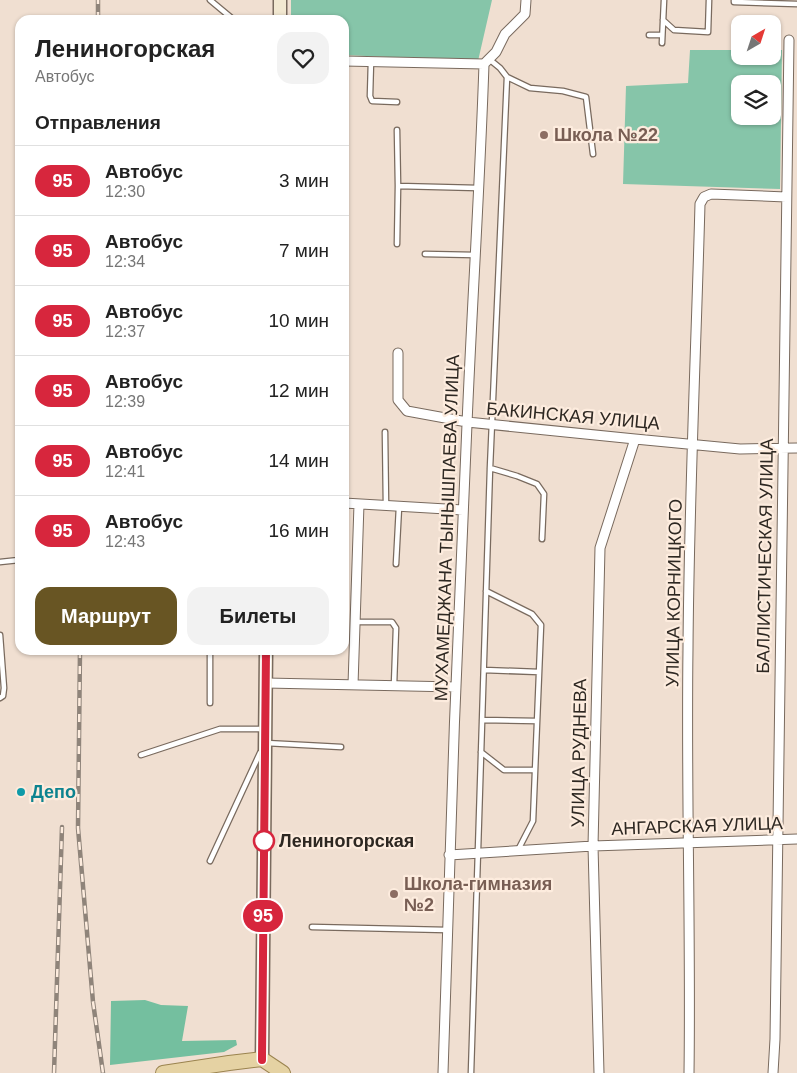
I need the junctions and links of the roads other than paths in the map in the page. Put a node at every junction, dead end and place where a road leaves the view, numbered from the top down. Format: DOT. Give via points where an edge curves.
graph roads {
  1 [pos="210,0"];
  2 [pos="280,0"];
  3 [pos="526,0"];
  4 [pos="664,0"];
  5 [pos="709,0"];
  6 [pos="734,0"];
  7 [pos="797,4"];
  8 [pos="228,15"];
  9 [pos="280,15"];
  10 [pos="663,20"];
  11 [pos="649,34"];
  12 [pos="662,35"];
  13 [pos="789,40"];
  14 [pos="662,43"];
  15 [pos="349,61"];
  16 [pos="371,62"];
  17 [pos="486,62"];
  18 [pos="507,77"];
  19 [pos="398,102"];
  20 [pos="397,130"];
  21 [pos="593,154"];
  22 [pos="398,186"];
  23 [pos="480,188"];
  24 [pos="786,197"];
  25 [pos="397,244"];
  26 [pos="425,254"];
  27 [pos="476,255"];
  28 [pos="398,353"];
  29 [pos="467,422"];
  30 [pos="492,425"];
  31 [pos="385,432"];
  32 [pos="635,439"];
  33 [pos="694,443"];
  34 [pos="784,448"];
  35 [pos="797,448"];
  36 [pos="490,468"];
  37 [pos="349,503"];
  38 [pos="359,504"];
  39 [pos="386,506"];
  40 [pos="399,506"];
  41 [pos="464,510"];
  42 [pos="542,539"];
  43 [pos="15,560"];
  44 [pos="0,562"];
  45 [pos="396,564"];
  46 [pos="486,591"];
  47 [pos="355,622"];
  48 [pos="0,635"];
  49 [pos="210,655"];
  50 [pos="266,655"];
  51 [pos="484,670"];
  52 [pos="539,672"];
  53 [pos="266,683"];
  54 [pos="353,685"];
  55 [pos="394,686"];
  56 [pos="456,687"];
  57 [pos="0,698"];
  58 [pos="210,703"];
  59 [pos="482,720"];
  60 [pos="537,721"];
  61 [pos="265,729"];
  62 [pos="265,743"];
  63 [pos="341,747"];
  64 [pos="481,752"];
  65 [pos="141,755"];
  66 [pos="535,770"];
  67 [pos="777,838"];
  68 [pos="797,838"];
  69 [pos="687,843"];
  70 [pos="594,846"];
  71 [pos="517,851"];
  72 [pos="478,853"];
  73 [pos="449,855"];
  74 [pos="210,861"];
  75 [pos="312,927"];
  76 [pos="447,930"];
  77 [pos="262,1060"];
  78 [pos="163,1073"];
  79 [pos="281,1073"];
  80 [pos="443,1073"];
  81 [pos="471,1073"];
  82 [pos="599,1073"];
  83 [pos="689,1073"];
  84 [pos="773,1073"];
  1 -- 8 [label="lane"];
  2 -- 9 [label="street"];
  3 -- 17 [label="street" via="525,14 505,34 496,52"];
  4 -- 10 [label="lane"];
  5 -- 10 [label="lane" via="708,32 674,30"];
  6 -- 7 [label="lane"];
  10 -- 12 [label="lane"];
  11 -- 12 [label="lane"];
  12 -- 14 [label="lane"];
  13 -- 24 [label="street, БАЛЛИСТИЧЕСКАЯ УЛИЦА"];
  15 -- 16 [label="street"];
  16 -- 17 [label="street"];
  16 -- 19 [label="lane" via="372,101"];
  17 -- 18 [label="lane" via="500,68"];
  17 -- 23 [label="street, МУХАМЕДЖАНА ТЫНЫШПАЕВА УЛИЦА"];
  18 -- 21 [label="lane" via="530,88 586,97"];
  18 -- 30 [label="lane"];
  20 -- 22 [label="lane"];
  22 -- 23 [label="lane"];
  22 -- 25 [label="lane"];
  23 -- 27 [label="street, МУХАМЕДЖАНА ТЫНЫШПАЕВА УЛИЦА"];
  24 -- 33 [label="street, УЛИЦА КОРНИЦКОГО" via="711,194 700,204"];
  24 -- 34 [label="street, БАЛЛИСТИЧЕСКАЯ УЛИЦА"];
  26 -- 27 [label="lane"];
  27 -- 29 [label="street, МУХАМЕДЖАНА ТЫНЫШПАЕВА УЛИЦА"];
  28 -- 29 [label="street, БАКИНСКАЯ УЛИЦА" via="398,400 408,411"];
  29 -- 30 [label="street, БАКИНСКАЯ УЛИЦА"];
  29 -- 41 [label="street, МУХАМЕДЖАНА ТЫНЫШПАЕВА УЛИЦА"];
  30 -- 32 [label="street, БАКИНСКАЯ УЛИЦА"];
  30 -- 36 [label="lane"];
  31 -- 39 [label="lane"];
  32 -- 33 [label="street, БАКИНСКАЯ УЛИЦА"];
  32 -- 70 [label="street, УЛИЦА РУДНЕВА" via="600,548"];
  33 -- 34 [label="street, БАКИНСКАЯ УЛИЦА"];
  33 -- 69 [label="street, УЛИЦА КОРНИЦКОГО"];
  34 -- 35 [label="street, БАКИНСКАЯ УЛИЦА"];
  34 -- 67 [label="street, БАЛЛИСТИЧЕСКАЯ УЛИЦА"];
  36 -- 42 [label="lane" via="537,484 544,494"];
  36 -- 46 [label="lane"];
  37 -- 38 [label="street"];
  38 -- 39 [label="street"];
  38 -- 47 [label="street"];
  39 -- 40 [label="street"];
  40 -- 41 [label="street"];
  40 -- 45 [label="lane"];
  41 -- 56 [label="street, МУХАМЕДЖАНА ТЫНЫШПАЕВА УЛИЦА"];
  43 -- 44 [label="lane"];
  46 -- 51 [label="lane"];
  46 -- 52 [label="lane" via="532,614 541,625"];
  47 -- 54 [label="street"];
  47 -- 55 [label="lane" via="392,622 396,628"];
  48 -- 57 [label="lane" via="4,688"];
  49 -- 58 [label="lane"];
  50 -- 53 [label="street"];
  51 -- 52 [label="lane"];
  51 -- 59 [label="lane"];
  52 -- 60 [label="lane"];
  53 -- 54 [label="street"];
  53 -- 61 [label="street"];
  54 -- 55 [label="street"];
  55 -- 56 [label="street"];
  56 -- 73 [label="street, МУХАМЕДЖАНА ТЫНЫШПАЕВА УЛИЦА"];
  59 -- 60 [label="lane"];
  59 -- 64 [label="lane"];
  60 -- 66 [label="lane"];
  61 -- 62 [label="street"];
  61 -- 65 [label="lane" via="220,729"];
  62 -- 63 [label="lane"];
  62 -- 74 [label="lane"];
  62 -- 77 [label="street"];
  64 -- 66 [label="lane" via="504,770"];
  64 -- 72 [label="lane"];
  66 -- 71 [label="lane" via="533,820"];
  67 -- 68 [label="street, АНГАРСКАЯ УЛИЦА"];
  67 -- 69 [label="street, АНГАРСКАЯ УЛИЦА"];
  67 -- 84 [label="street, БАЛЛИСТИЧЕСКАЯ УЛИЦА"];
  69 -- 70 [label="street, АНГАРСКАЯ УЛИЦА"];
  69 -- 83 [label="street, УЛИЦА КОРНИЦКОГО"];
  70 -- 71 [label="street, АНГАРСКАЯ УЛИЦА"];
  70 -- 82 [label="street, УЛИЦА РУДНЕВА"];
  71 -- 72 [label="street, АНГАРСКАЯ УЛИЦА"];
  72 -- 73 [label="street, АНГАРСКАЯ УЛИЦА"];
  72 -- 81 [label="lane"];
  73 -- 76 [label="street, МУХАМЕДЖАНА ТЫНЫШПАЕВА УЛИЦА"];
  75 -- 76 [label="lane"];
  76 -- 80 [label="street, МУХАМЕДЖАНА ТЫНЫШПАЕВА УЛИЦА"];
  77 -- 78 [label="main road"];
  77 -- 79 [label="main road"];
}
